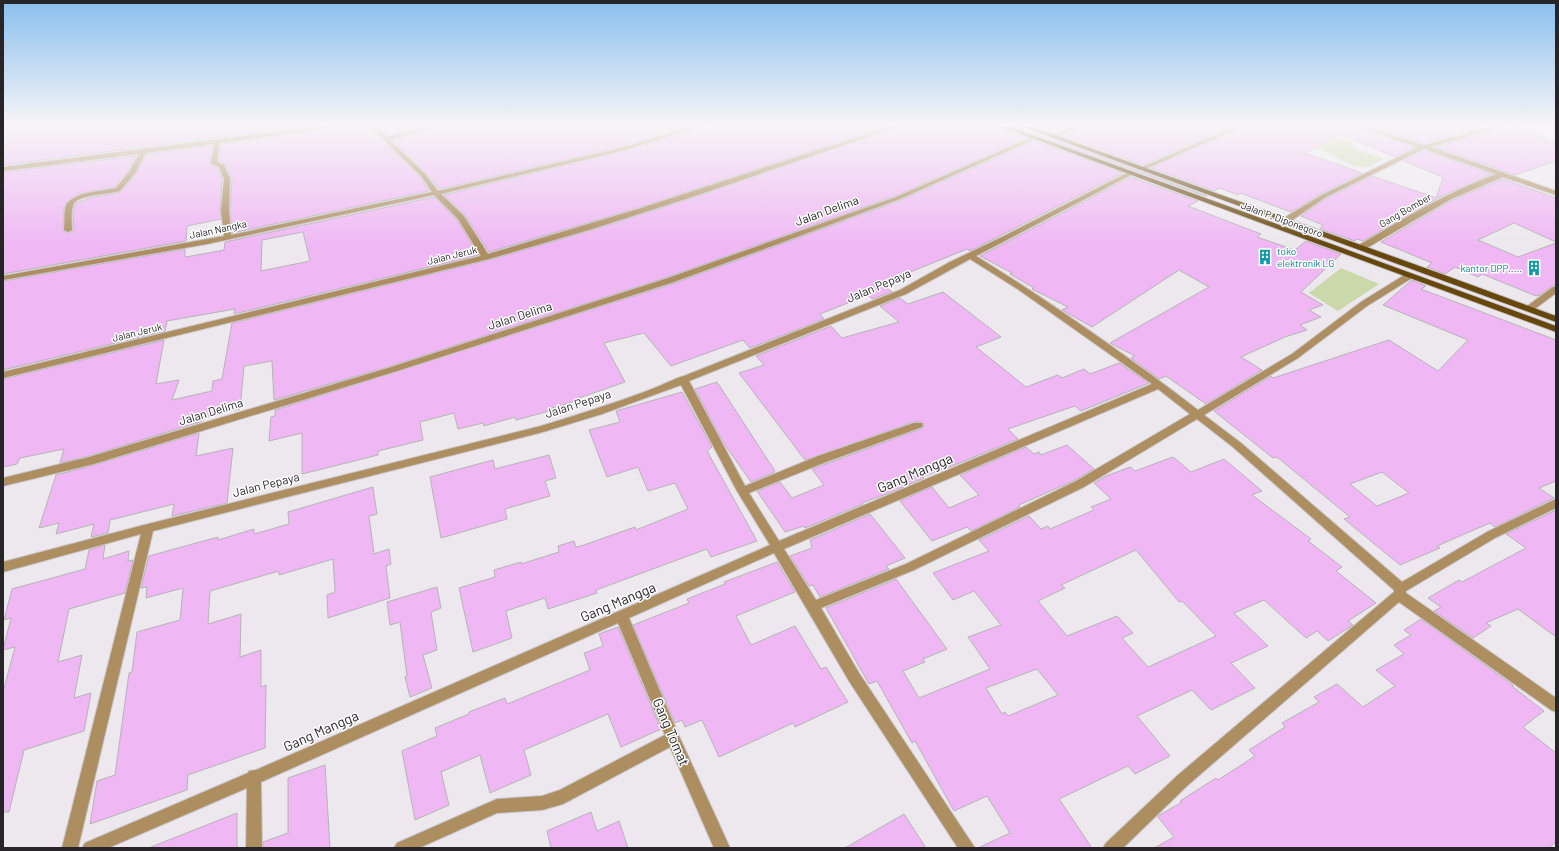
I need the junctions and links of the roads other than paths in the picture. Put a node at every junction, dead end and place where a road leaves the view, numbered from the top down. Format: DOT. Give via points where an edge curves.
graph roads {
  1 [pos="27,166"];
  2 [pos="136,166"];
  3 [pos="221,166"];
  4 [pos="413,166"];
  5 [pos="550,166"];
  6 [pos="780,166"];
  7 [pos="971,166"];
  8 [pos="1107,166"];
  9 [pos="1135,166"];
  10 [pos="1146,166"];
  11 [pos="1386,166"];
  12 [pos="1479,166"];
  13 [pos="1141,168"];
  14 [pos="3,169"];
  15 [pos="1129,174"];
  16 [pos="1504,174"];
  17 [pos="436,192"];
  18 [pos="1556,193"];
  19 [pos="1285,221"];
  20 [pos="68,230"];
  21 [pos="228,237"];
  22 [pos="1362,247"];
  23 [pos="971,256"];
  24 [pos="486,257"];
  25 [pos="1409,276"];
  26 [pos="3,278"];
  27 [pos="1556,289"];
  28 [pos="1529,309"];
  29 [pos="1556,319"];
  30 [pos="1556,329"];
  31 [pos="3,375"];
  32 [pos="683,379"];
  33 [pos="1158,385"];
  34 [pos="1198,415"];
  35 [pos="918,425"];
  36 [pos="3,482"];
  37 [pos="742,491"];
  38 [pos="1556,503"];
  39 [pos="148,528"];
  40 [pos="777,547"];
  41 [pos="3,567"];
  42 [pos="1400,592"];
  43 [pos="813,606"];
  44 [pos="622,616"];
  45 [pos="1556,706"];
  46 [pos="673,738"];
  47 [pos="254,776"];
  48 [pos="70,848"];
  49 [pos="90,848"];
  50 [pos="254,848"];
  51 [pos="402,848"];
  52 [pos="722,848"];
  53 [pos="968,848"];
  54 [pos="1111,848"];
  1 -- 14 [label="street"];
  2 -- 20 [label="street" via="118,190 79,197 72,201 69,207"];
  3 -- 21 [label="street" via="227,179 225,210"];
  4 -- 17 [label="street"];
  5 -- 17 [label="street, Jalan Nangka"];
  6 -- 24 [label="street, Jalan Jeruk" via="571,233"];
  7 -- 36 [label="street, Jalan Delima" via="898,198 671,280 391,370 90,461"];
  8 -- 15 [label="main road, Jalan P. Diponegoro"];
  9 -- 13 [label="main road"];
  10 -- 13 [label="street"];
  11 -- 19 [label="street" via="1324,196"];
  12 -- 16 [label="street"];
  13 -- 19 [label="main road"];
  15 -- 23 [label="street, Jalan Pepaya"];
  15 -- 25 [label="main road, Jalan P. Diponegoro"];
  16 -- 18 [label="street"];
  16 -- 22 [label="street, Gang Bomber" via="1478,183 1432,205"];
  17 -- 21 [label="street, Jalan Nangka"];
  17 -- 24 [label="street" via="461,218"];
  19 -- 22 [label="main road"];
  21 -- 26 [label="street, Jalan Nangka"];
  22 -- 28 [label="main road"];
  23 -- 32 [label="street, Jalan Pepaya" via="903,292"];
  23 -- 33 [label="street" via="1022,288"];
  24 -- 31 [label="street, Jalan Jeruk"];
  25 -- 30 [label="main road, Jalan P. Diponegoro"];
  25 -- 34 [label="street" via="1364,304 1295,356"];
  27 -- 28 [label="street"];
  28 -- 29 [label="main road"];
  32 -- 37 [label="street"];
  32 -- 39 [label="street, Jalan Pepaya" via="599,412 543,429"];
  33 -- 34 [label="street"];
  33 -- 40 [label="street, Gang Mangga"];
  34 -- 42 [label="street" via="1237,445"];
  34 -- 43 [label="street" via="1080,484 910,567"];
  35 -- 37 [label="street"];
  37 -- 40 [label="street"];
  38 -- 42 [label="street" via="1491,535"];
  39 -- 41 [label="street, Jalan Pepaya"];
  39 -- 48 [label="street"];
  40 -- 43 [label="street"];
  40 -- 44 [label="street, Gang Mangga"];
  42 -- 45 [label="street"];
  42 -- 54 [label="street" via="1183,780"];
  43 -- 53 [label="street" via="854,677"];
  44 -- 46 [label="street, Gang Tomat"];
  44 -- 47 [label="street, Gang Mangga"];
  46 -- 51 [label="street" via="563,797 542,803 497,806"];
  46 -- 52 [label="street, Gang Tomat"];
  47 -- 49 [label="street, Gang Mangga"];
  47 -- 50 [label="street"];
}
